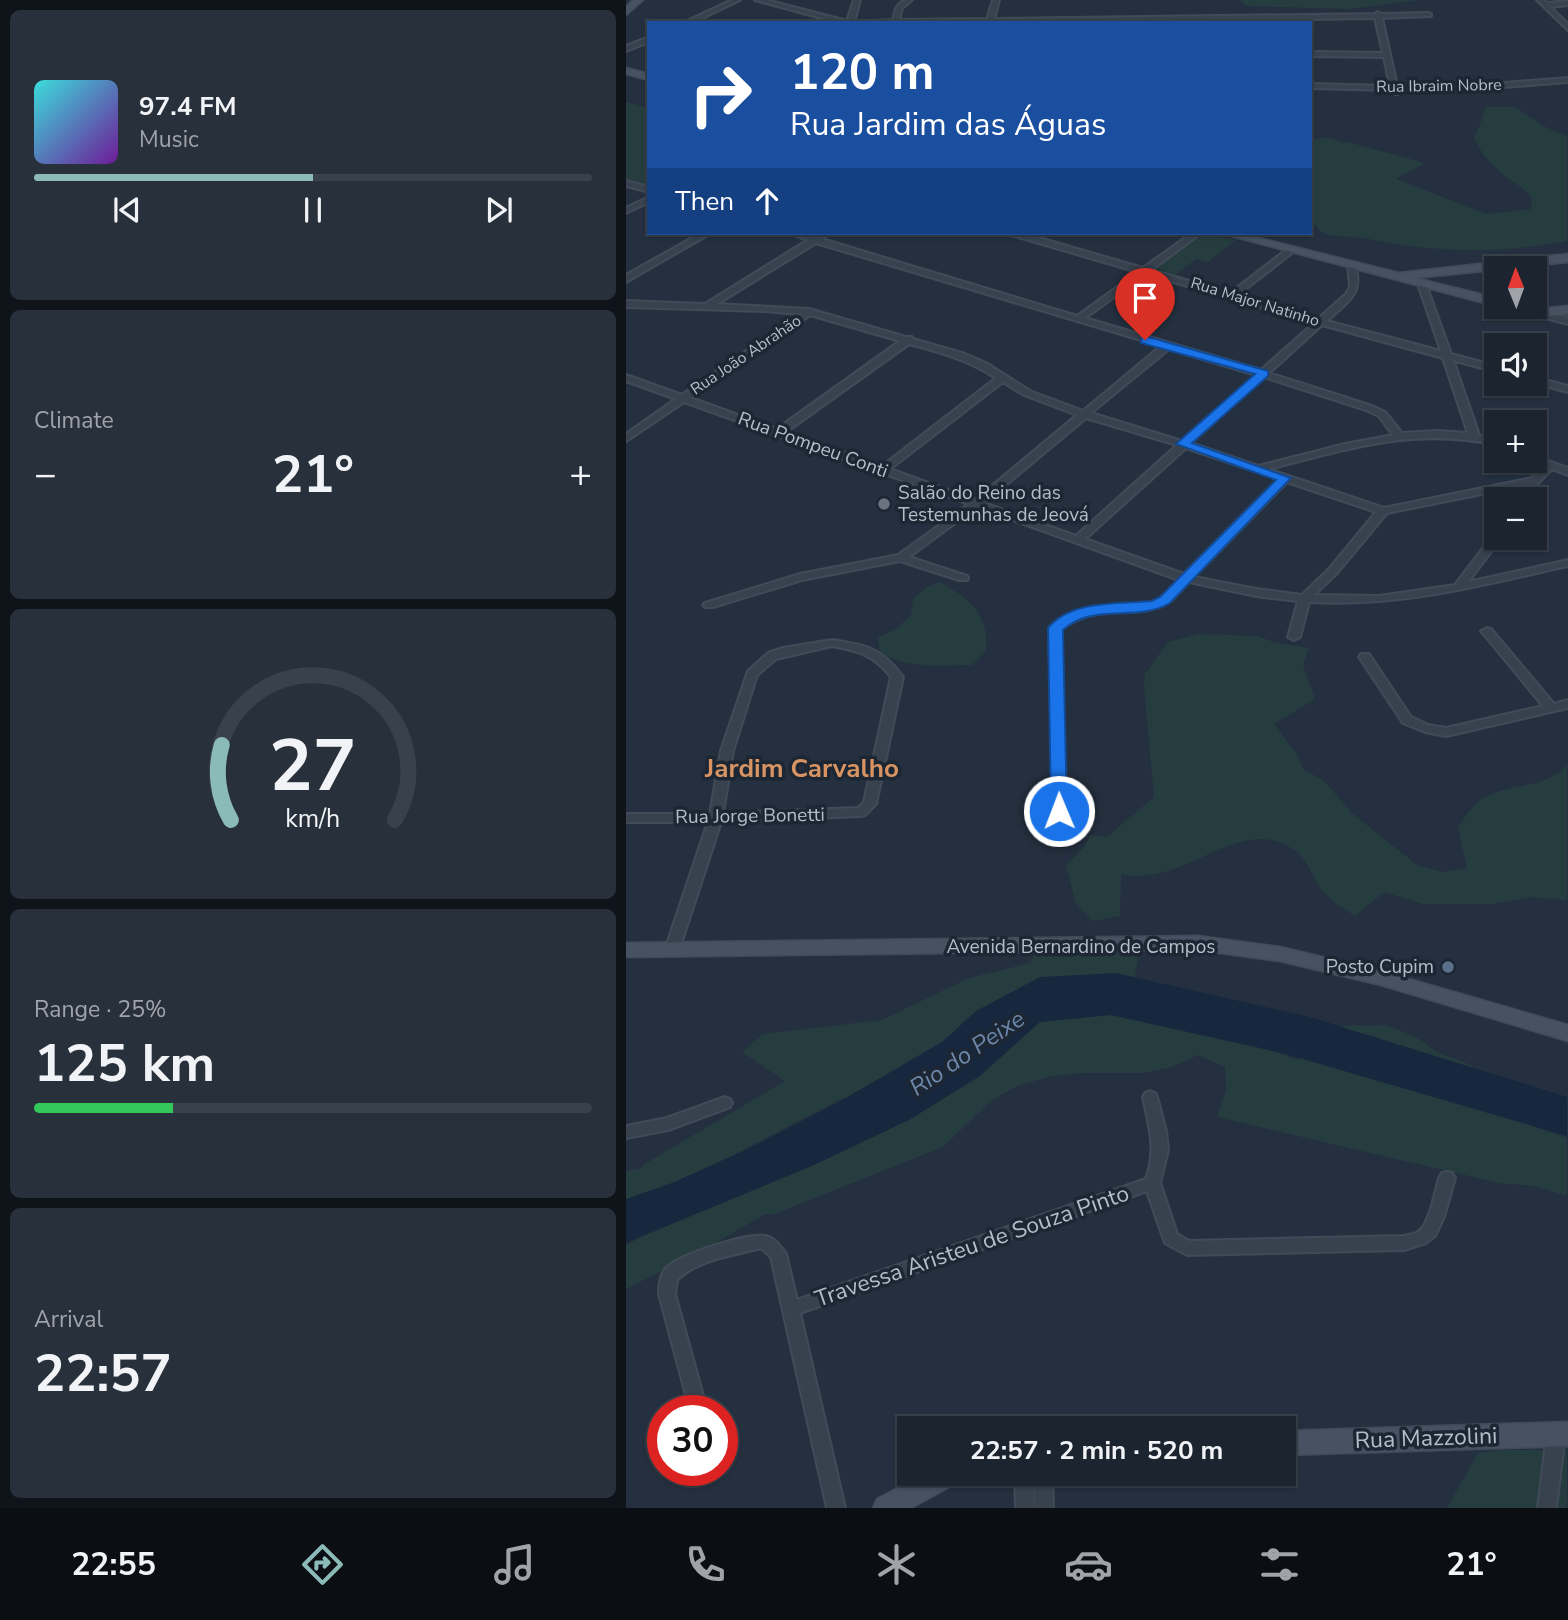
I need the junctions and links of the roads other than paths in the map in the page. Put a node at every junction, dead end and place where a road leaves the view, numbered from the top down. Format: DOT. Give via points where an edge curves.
graph roads {
  1 [pos="638,0"];
  2 [pos="737,0"];
  3 [pos="758,0"];
  4 [pos="857,0"];
  5 [pos="909,0"];
  6 [pos="996,0"];
  7 [pos="1543,3"];
  8 [pos="1568,4"];
  9 [pos="626,12"];
  10 [pos="1378,14"];
  11 [pos="1429,15"];
  12 [pos="1301,19"];
  13 [pos="1148,20"];
  14 [pos="695,21"];
  15 [pos="841,21"];
  16 [pos="850,21"];
  17 [pos="896,21"];
  18 [pos="989,21"];
  19 [pos="1564,21"];
  20 [pos="1568,28"];
  21 [pos="647,40"];
  22 [pos="626,49"];
  23 [pos="1312,54"];
  24 [pos="1386,55"];
  25 [pos="626,71"];
  26 [pos="647,77"];
  27 [pos="1568,80"];
  28 [pos="1312,86"];
  29 [pos="1394,90"];
  30 [pos="626,183"];
  31 [pos="644,188"];
  32 [pos="626,194"];
  33 [pos="647,200"];
  34 [pos="626,211"];
  35 [pos="703,235"];
  36 [pos="799,235"];
  37 [pos="823,235"];
  38 [pos="1021,235"];
  39 [pos="1194,235"];
  40 [pos="1234,235"];
  41 [pos="815,240"];
  42 [pos="1290,250"];
  43 [pos="1568,258"];
  44 [pos="1352,265"];
  45 [pos="1452,270"];
  46 [pos="1147,271"];
  47 [pos="1391,276"];
  48 [pos="626,279"];
  49 [pos="1422,284"];
  50 [pos="1445,290"];
  51 [pos="1233,295"];
  52 [pos="1484,299"];
  53 [pos="626,304"];
  54 [pos="706,306"];
  55 [pos="1568,310"];
  56 [pos="809,312"];
  57 [pos="1547,312"];
  58 [pos="1547,315"];
  59 [pos="1078,319"];
  60 [pos="1317,321"];
  61 [pos="1568,321"];
  62 [pos="909,339"];
  63 [pos="1167,346"];
  64 [pos="1448,355"];
  65 [pos="1484,366"];
  66 [pos="1264,373"];
  67 [pos="626,378"];
  68 [pos="1002,378"];
  69 [pos="1547,383"];
  70 [pos="1568,389"];
  71 [pos="683,398"];
  72 [pos="1084,415"];
  73 [pos="778,432"];
  74 [pos="1474,435"];
  75 [pos="1399,436"];
  76 [pos="626,438"];
  77 [pos="1484,438"];
  78 [pos="1183,444"];
  79 [pos="1547,466"];
  80 [pos="1550,467"];
  81 [pos="1257,469"];
  82 [pos="883,470"];
  83 [pos="1568,472"];
  84 [pos="1285,478"];
  85 [pos="1535,480"];
  86 [pos="1531,487"];
  87 [pos="977,503"];
  88 [pos="1383,511"];
  89 [pos="1079,539"];
  90 [pos="1487,550"];
  91 [pos="901,558"];
  92 [pos="1568,563"];
  93 [pos="963,578"];
  94 [pos="1184,578"];
  95 [pos="1459,587"];
  96 [pos="1304,599"];
  97 [pos="709,605"];
  98 [pos="1487,631"];
  99 [pos="1294,637"];
  100 [pos="1364,657"];
  101 [pos="1568,704"];
  102 [pos="1550,707"];
  103 [pos="1059,811"];
  104 [pos="626,817"];
  105 [pos="716,818"];
  106 [pos="626,950"];
  107 [pos="672,950"];
  108 [pos="1568,1033"];
  109 [pos="1150,1097"];
  110 [pos="725,1103"];
  111 [pos="626,1132"];
  112 [pos="1447,1178"];
  113 [pos="1152,1183"];
  114 [pos="792,1309"];
  115 [pos="694,1395"];
  116 [pos="1562,1434"];
  117 [pos="1296,1443"];
  118 [pos="927,1486"];
  119 [pos="1024,1486"];
  120 [pos="1043,1486"];
  121 [pos="836,1508"];
  122 [pos="886,1508"];
  123 [pos="1025,1508"];
  124 [pos="1044,1508"];
  125 [pos="1547,1508"];
  1 -- 9 [label="street"];
  2 -- 14 [label="street"];
  3 -- 15 [label="street"];
  4 -- 16 [label="street"];
  5 -- 17 [label="street" via="899,7"];
  6 -- 18 [label="street"];
  7 -- 8 [label="street"];
  7 -- 19 [label="street"];
  10 -- 11 [label="street"];
  10 -- 12 [label="street"];
  10 -- 24 [label="street"];
  12 -- 13 [label="street"];
  13 -- 18 [label="street"];
  17 -- 18 [label="street"];
  19 -- 20 [label="street"];
  21 -- 22 [label="street"];
  23 -- 24 [label="street"];
  24 -- 29 [label="street"];
  25 -- 26 [label="street"];
  27 -- 29 [label="street, Rua Ibraim Nobre"];
  28 -- 29 [label="street, Rua Ibraim Nobre"];
  30 -- 31 [label="street"];
  31 -- 32 [label="street"];
  33 -- 34 [label="street"];
  35 -- 48 [label="street"];
  36 -- 41 [label="street"];
  37 -- 41 [label="street"];
  38 -- 46 [label="street, Rua Major Natinho"];
  39 -- 46 [label="street"];
  40 -- 42 [label="street"];
  41 -- 54 [label="street"];
  41 -- 59 [label="street"];
  42 -- 44 [label="street"];
  42 -- 51 [label="street"];
  43 -- 45 [label="street"];
  44 -- 47 [label="street"];
  44 -- 60 [label="street" via="1350,295"];
  45 -- 47 [label="street"];
  45 -- 50 [label="street" via="1441,280"];
  46 -- 51 [label="street, Rua Major Natinho"];
  46 -- 59 [label="street"];
  47 -- 49 [label="street"];
  49 -- 50 [label="street"];
  49 -- 64 [label="street"];
  50 -- 52 [label="street"];
  51 -- 60 [label="street, Rua Major Natinho"];
  53 -- 54 [label="street"];
  54 -- 56 [label="street"];
  55 -- 57 [label="street"];
  56 -- 62 [label="street"];
  56 -- 71 [label="street, Rua João Abrahão"];
  58 -- 61 [label="street"];
  59 -- 63 [label="street"];
  60 -- 64 [label="street, Rua Major Natinho"];
  60 -- 66 [label="street"];
  62 -- 68 [label="street" via="962,356"];
  62 -- 73 [label="street"];
  63 -- 66 [label="street"];
  63 -- 72 [label="street"];
  64 -- 65 [label="street, Rua Major Natinho"];
  64 -- 74 [label="street"];
  66 -- 75 [label="street" via="1382,414"];
  66 -- 78 [label="street"];
  67 -- 71 [label="street, Rua Pompeu Conti"];
  68 -- 72 [label="street"];
  68 -- 82 [label="street"];
  69 -- 70 [label="street"];
  71 -- 73 [label="street, Rua Pompeu Conti"];
  71 -- 76 [label="street, Rua João Abrahão"];
  72 -- 78 [label="street"];
  72 -- 87 [label="street"];
  73 -- 82 [label="street, Rua Pompeu Conti"];
  74 -- 75 [label="street"];
  74 -- 77 [label="street"];
  75 -- 81 [label="street"];
  78 -- 81 [label="street"];
  78 -- 89 [label="street"];
  79 -- 80 [label="street"];
  80 -- 83 [label="street"];
  80 -- 85 [label="street"];
  81 -- 84 [label="street"];
  82 -- 87 [label="street, Rua Pompeu Conti"];
  84 -- 88 [label="street"];
  84 -- 94 [label="street"];
  85 -- 86 [label="street"];
  85 -- 88 [label="street"];
  87 -- 89 [label="street, Rua Pompeu Conti"];
  87 -- 91 [label="street"];
  88 -- 96 [label="street"];
  89 -- 94 [label="street, Rua Pompeu Conti"];
  90 -- 95 [label="street"];
  91 -- 93 [label="street"];
  91 -- 97 [label="street" via="800,577"];
  92 -- 95 [label="street, Rua Pompeu Conti"];
  94 -- 96 [label="street, Rua Pompeu Conti"];
  94 -- 103 [label="street" via="1156,606 1092,610 1069,617 1055,628"];
  95 -- 96 [label="street, Rua Pompeu Conti" via="1380,599"];
  96 -- 99 [label="street"];
  98 -- 102 [label="street"];
  100 -- 102 [label="street" via="1407,720 1425,728 1447,732"];
  101 -- 102 [label="street"];
  104 -- 105 [label="street, Rua Jorge Bonetti"];
  105 -- 105 [label="street, Rua Jorge Bonetti" via="851,814 870,804 897,677 883,659 858,647 832,643 772,656 752,674 726,751"];
  105 -- 107 [label="street"];
  106 -- 107 [label="street, Avenida Bernardino de Campos"];
  107 -- 108 [label="street, Avenida Bernardino de Campos" via="1198,943 1280,954 1381,978"];
  109 -- 113 [label="street, Travessa Aristeu de Souza Pinto" via="1162,1146"];
  110 -- 111 [label="street" via="668,1124"];
  112 -- 113 [label="street, Travessa Aristeu de Souza Pinto" via="1432,1226 1418,1240 1198,1249 1171,1238"];
  113 -- 114 [label="street, Travessa Aristeu de Souza Pinto"];
  114 -- 115 [label="street" via="778,1254 766,1243 757,1242 674,1271 667,1294"];
  114 -- 121 [label="street"];
  116 -- 117 [label="street, Rua Mazzolini"];
  116 -- 125 [label="street"];
  118 -- 122 [label="street"];
  119 -- 123 [label="street"];
  120 -- 124 [label="street"];
}
